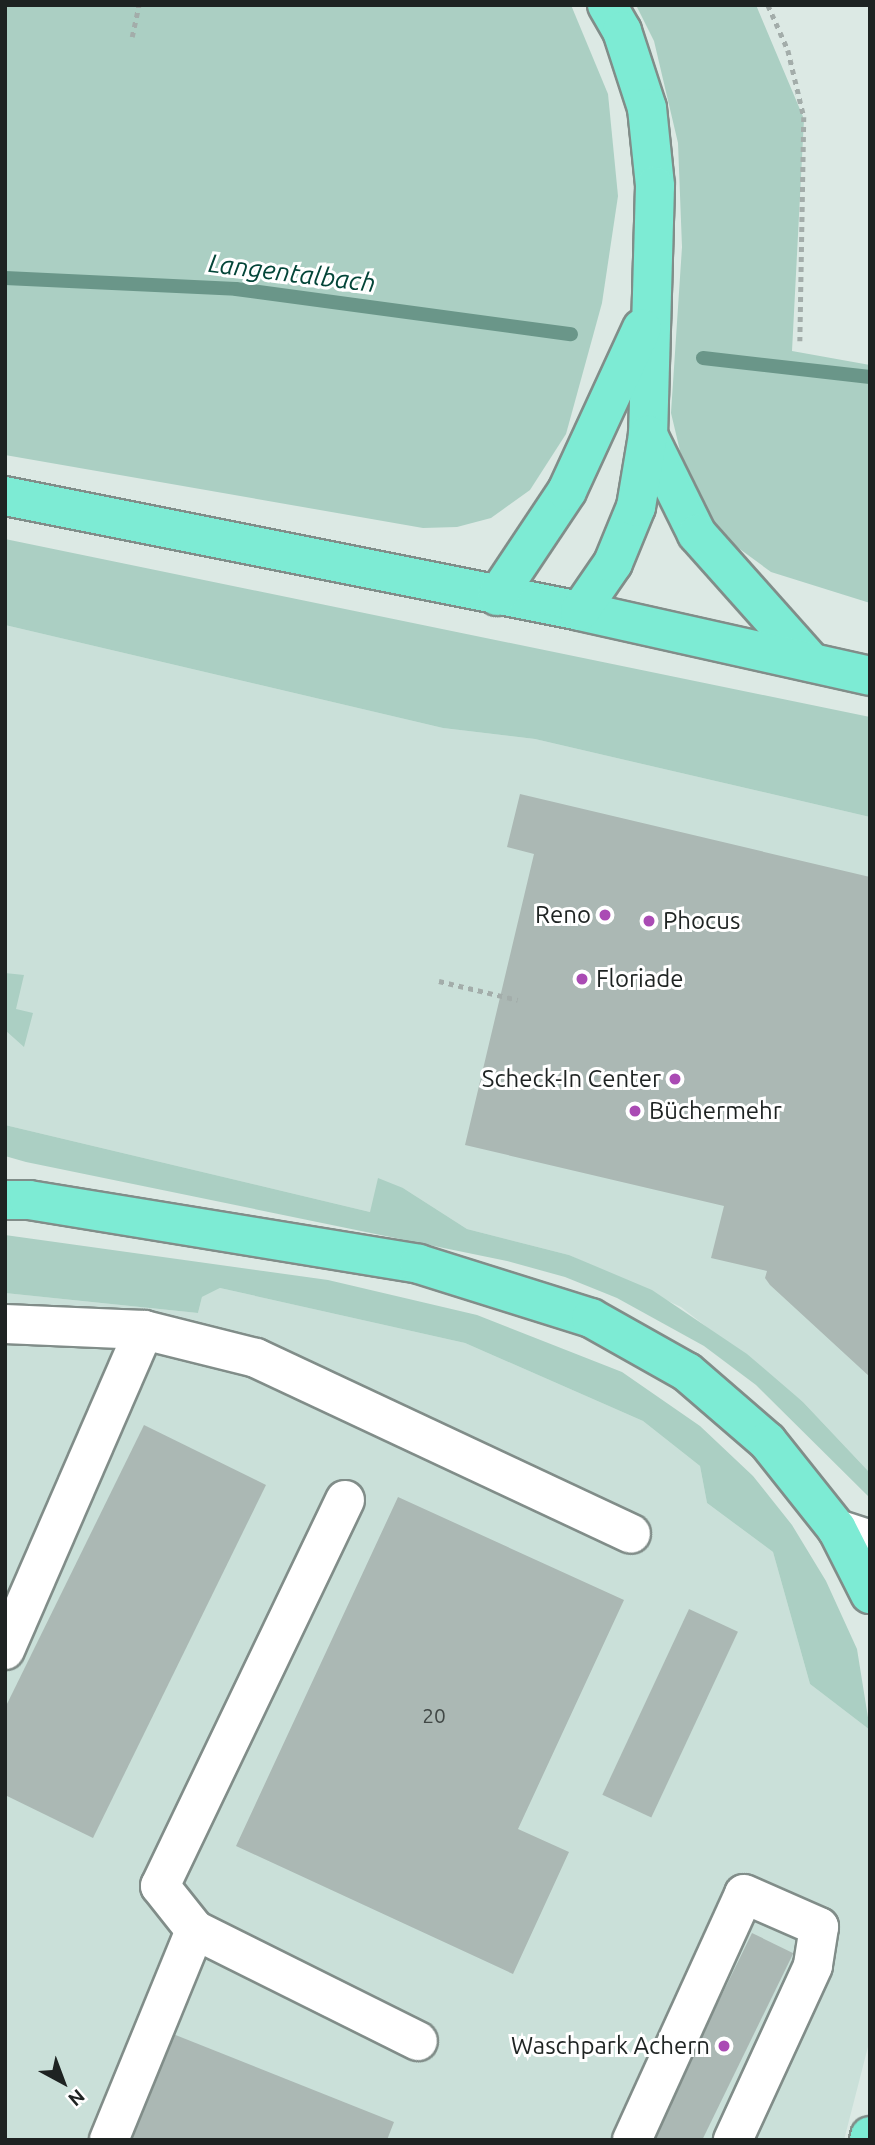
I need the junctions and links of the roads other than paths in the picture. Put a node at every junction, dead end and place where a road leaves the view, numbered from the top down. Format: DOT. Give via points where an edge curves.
graph roads {
  1 [pos="607,5"];
  2 [pos="648,315"];
  3 [pos="648,435"];
  4 [pos="5,496"];
  5 [pos="497,596"];
  6 [pos="580,611"];
  7 [pos="811,662"];
  8 [pos="870,676"];
  9 [pos="13,1196"];
  10 [pos="5,1324"];
  11 [pos="144,1329"];
  12 [pos="345,1500"];
  13 [pos="631,1534"];
  14 [pos="853,1534"];
  15 [pos="870,1594"];
  16 [pos="5,1650"];
  17 [pos="195,1930"];
  18 [pos="418,2041"];
  19 [pos="109,2140"];
  20 [pos="632,2140"];
  21 [pos="733,2140"];
  1 -- 2 [label="main road" via="622,32 647,108 655,186"];
  2 -- 3 [label="main road"];
  2 -- 5 [label="main road" via="567,491"];
  3 -- 6 [label="main road" via="636,507 613,563"];
  3 -- 7 [label="main road" via="697,534"];
  4 -- 5 [label="main road"];
  5 -- 6 [label="main road"];
  6 -- 7 [label="main road"];
  7 -- 8 [label="main road"];
  9 -- 14 [label="main road" via="419,1264 591,1318 687,1372 767,1441"];
  10 -- 11 [label="lane"];
  11 -- 13 [label="lane" via="256,1358"];
  11 -- 16 [label="lane"];
  12 -- 17 [label="lane" via="160,1886"];
  14 -- 15 [label="main road"];
  17 -- 18 [label="lane"];
  17 -- 19 [label="lane"];
  20 -- 21 [label="lane" via="744,1894 819,1927 813,1966"];
}
